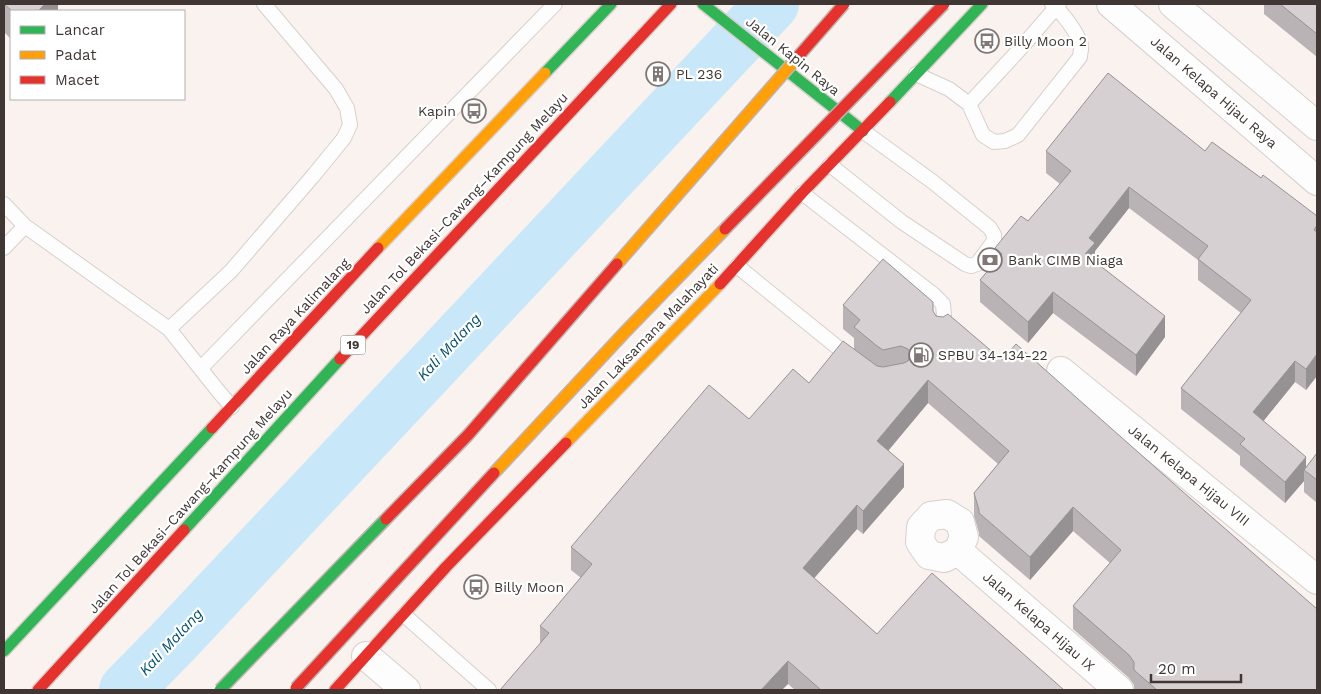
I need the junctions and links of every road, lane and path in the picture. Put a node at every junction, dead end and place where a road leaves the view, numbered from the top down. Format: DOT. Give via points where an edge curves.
graph roads {
  1 [pos="264,4"];
  2 [pos="555,4"];
  3 [pos="611,4"];
  4 [pos="671,4"];
  5 [pos="703,4"];
  6 [pos="844,4"];
  7 [pos="944,4"];
  8 [pos="982,4"];
  9 [pos="1111,4"];
  10 [pos="1174,4"];
  11 [pos="1056,5"];
  12 [pos="1252,71"];
  13 [pos="916,74"];
  14 [pos="1223,100"];
  15 [pos="969,104"];
  16 [pos="1317,126"];
  17 [pos="863,131"];
  18 [pos="830,165"];
  19 [pos="1317,181"];
  20 [pos="802,193"];
  21 [pos="4,204"];
  22 [pos="25,226"];
  23 [pos="4,248"];
  24 [pos="736,266"];
  25 [pos="169,329"];
  26 [pos="941,332"];
  27 [pos="201,368"];
  28 [pos="864,370"];
  29 [pos="1062,371"];
  30 [pos="232,406"];
  31 [pos="958,552"];
  32 [pos="1317,580"];
  33 [pos="404,615"];
  34 [pos="4,651"];
  35 [pos="366,656"];
  36 [pos="295,689"];
  37 [pos="38,690"];
  38 [pos="220,690"];
  39 [pos="335,690"];
  40 [pos="406,690"];
  41 [pos="489,690"];
  42 [pos="1120,690"];
  1 -- 25 [label="lane" via="336,89 350,125 344,138 313,176 230,271"];
  2 -- 27 [label="lane"];
  3 -- 30 [label="main road, Jalan Raya Kalimalang"];
  4 -- 37 [label="main road, Jalan Tol Bekasi–Cawang–Kampung Melayu / 19" via="399,295"];
  5 -- 17 [label="main road, Jalan Kapin Raya"];
  6 -- 38 [label="main road, bridge" via="468,435"];
  7 -- 36 [label="main road, bridge" via="625,332"];
  8 -- 13 [label="main road, Jalan Laksamana Malahayati"];
  9 -- 14 [label="street, Jalan Kelapa Hijau Raya"];
  10 -- 12 [label="street"];
  11 -- 15 [label="lane"];
  11 -- 15 [label="lane" via="1081,45 1080,57 1018,135 994,142 983,135"];
  12 -- 14 [label="street"];
  12 -- 16 [label="street"];
  13 -- 15 [label="lane" via="949,89"];
  13 -- 17 [label="main road, Jalan Laksamana Malahayati"];
  14 -- 19 [label="street, Jalan Kelapa Hijau Raya"];
  17 -- 18 [label="main road, Jalan Laksamana Malahayati"];
  17 -- 18 [label="lane" via="990,228 994,241 977,264 965,264 902,222"];
  18 -- 20 [label="main road, Jalan Laksamana Malahayati"];
  20 -- 24 [label="main road, Jalan Laksamana Malahayati"];
  20 -- 26 [label="lane" via="933,294 942,304"];
  21 -- 22 [label="lane"];
  22 -- 23 [label="lane"];
  22 -- 25 [label="lane"];
  24 -- 28 [label="lane"];
  24 -- 33 [label="main road, Jalan Laksamana Malahayati"];
  25 -- 27 [label="lane"];
  27 -- 30 [label="lane"];
  29 -- 32 [label="street, Jalan Kelapa Hijau VIII"];
  30 -- 34 [label="main road, Jalan Raya Kalimalang"];
  31 -- 42 [label="street, Jalan Kelapa Hijau IX"];
  33 -- 35 [label="main road, Jalan Laksamana Malahayati"];
  33 -- 41 [label="lane"];
  35 -- 39 [label="main road, Jalan Laksamana Malahayati"];
  35 -- 40 [label="street"];
}
